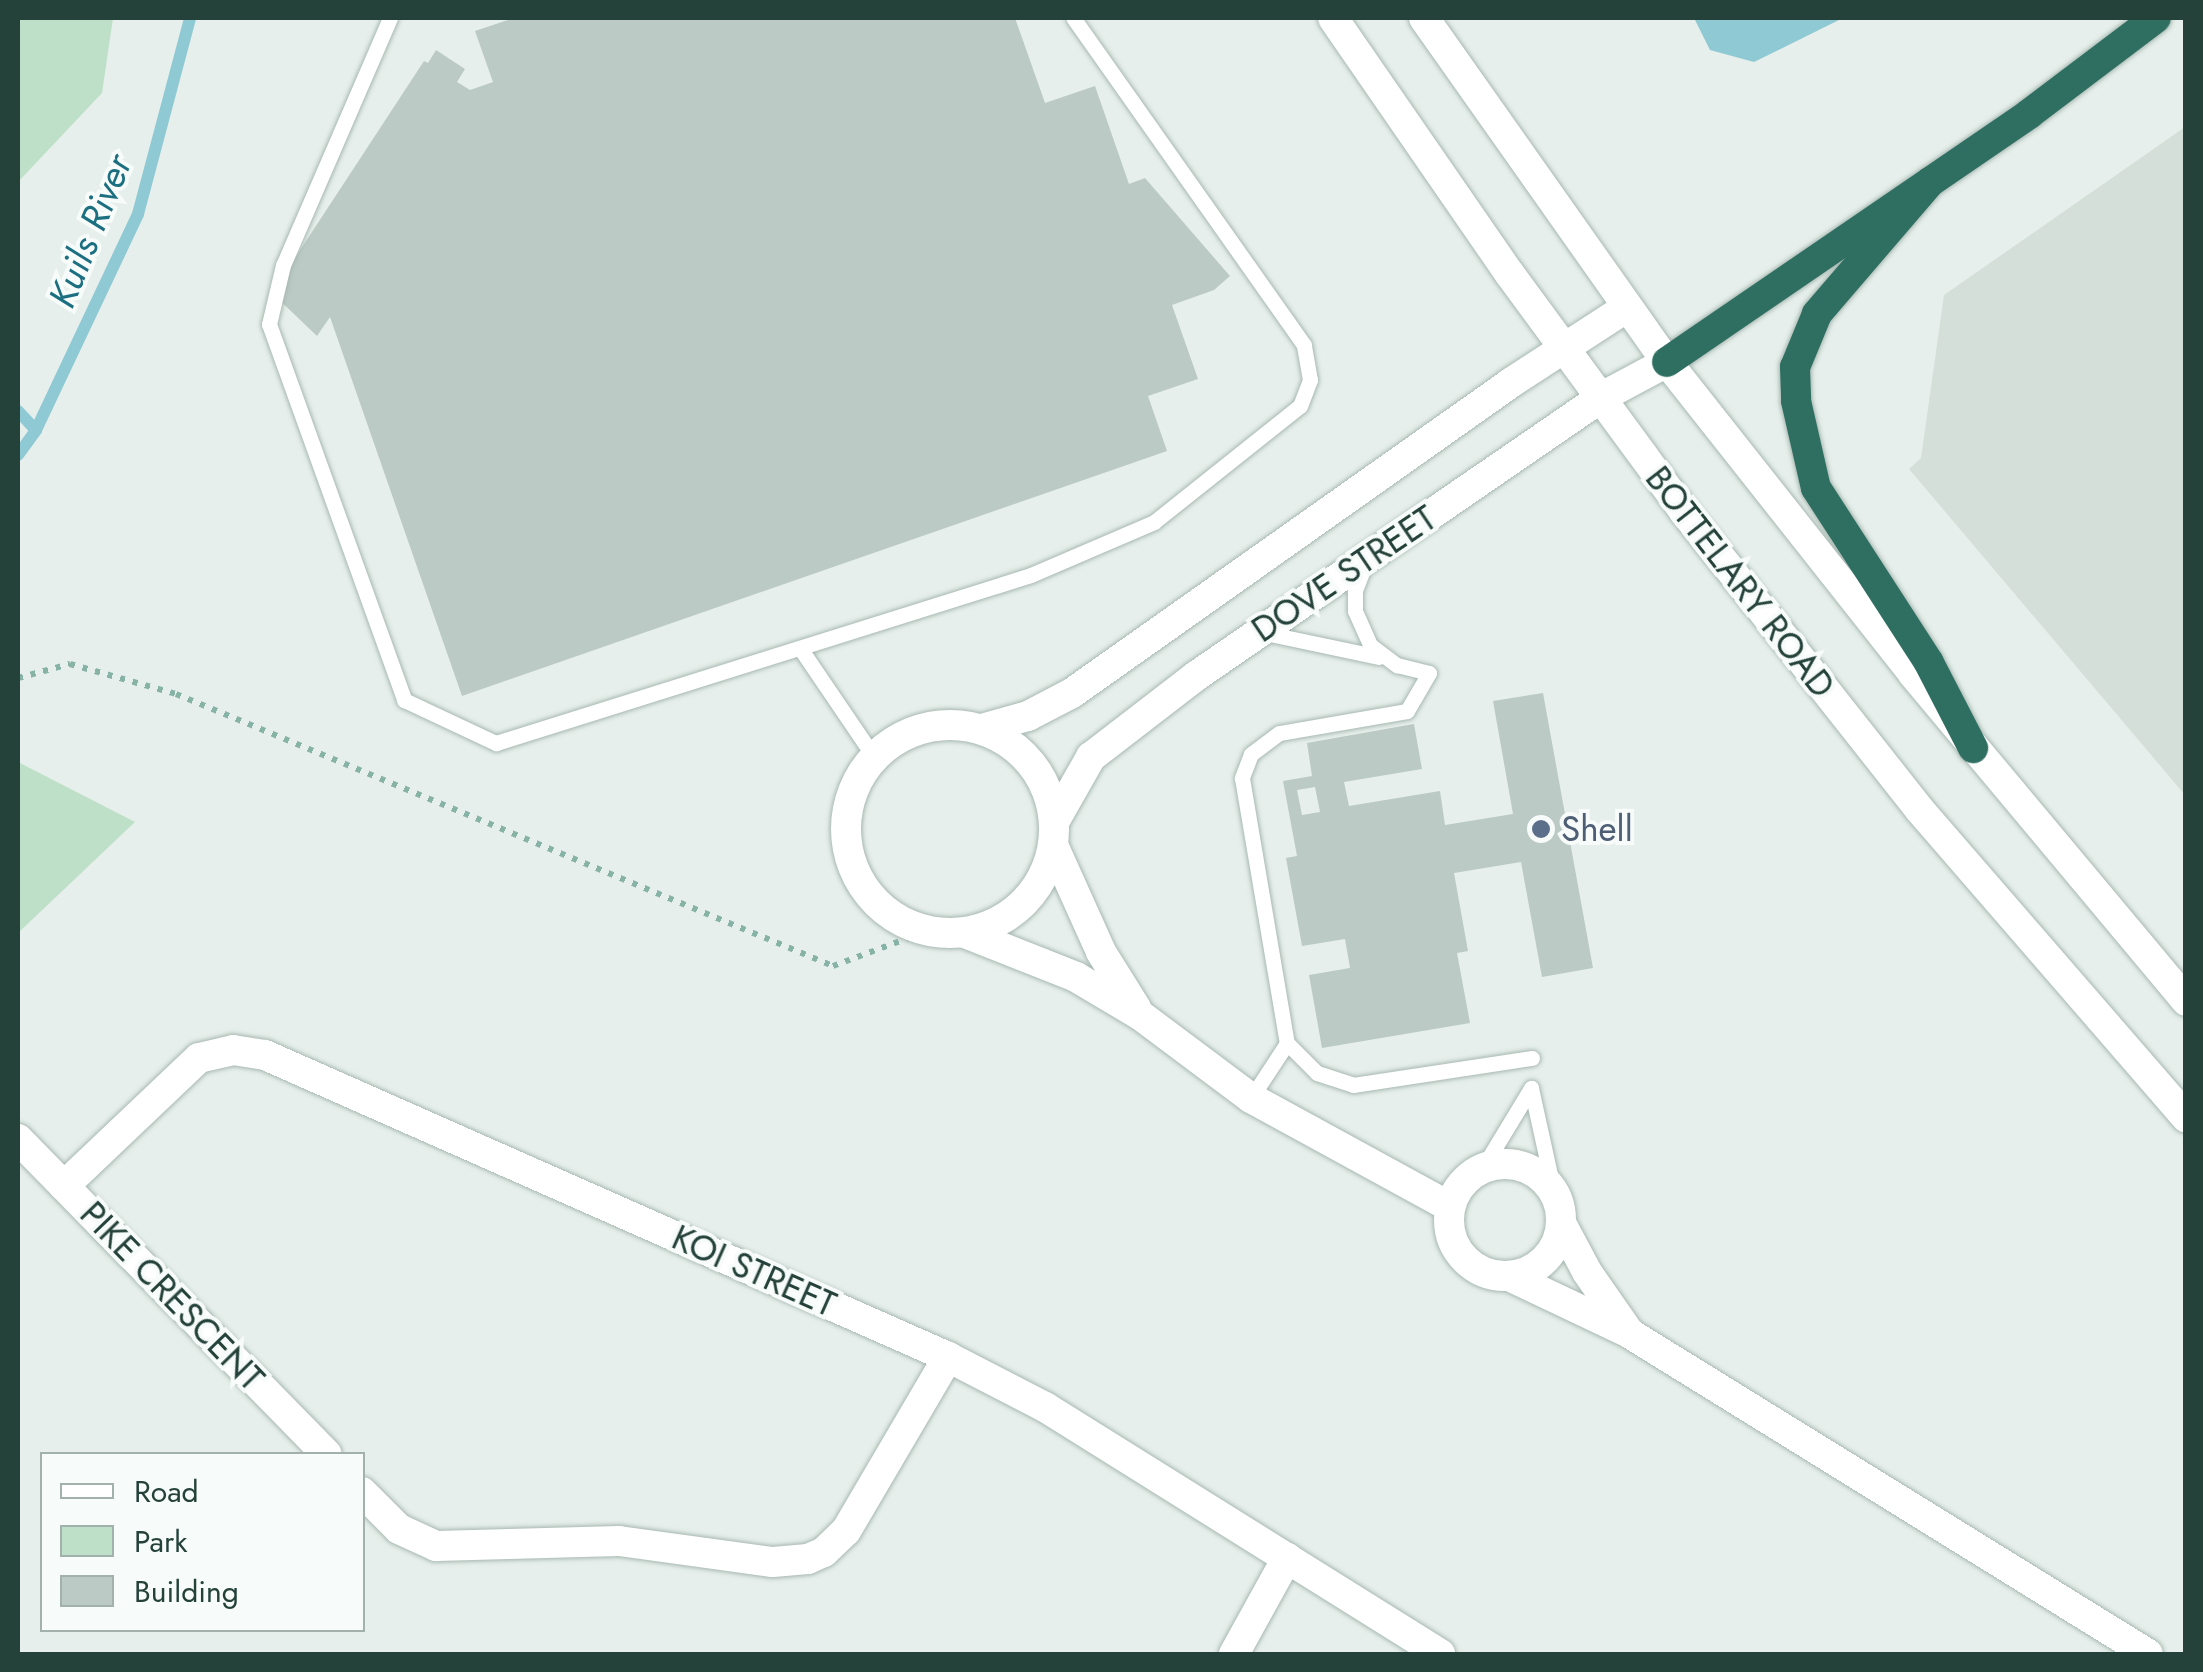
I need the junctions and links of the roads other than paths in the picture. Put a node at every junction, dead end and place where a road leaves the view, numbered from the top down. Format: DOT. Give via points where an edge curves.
graph roads {
  1 [pos="390,18"];
  2 [pos="1073,18"];
  3 [pos="1332,18"];
  4 [pos="1424,18"];
  5 [pos="2156,18"];
  6 [pos="1930,182"];
  7 [pos="1626,308"];
  8 [pos="1565,350"];
  9 [pos="1667,362"];
  10 [pos="1600,398"];
  11 [pos="1370,557"];
  12 [pos="1263,632"];
  13 [pos="800,648"];
  14 [pos="1383,658"];
  15 [pos="982,729"];
  16 [pos="1973,748"];
  17 [pos="874,757"];
  18 [pos="1054,833"];
  19 [pos="965,933"];
  20 [pos="2186,1001"];
  21 [pos="1140,1015"];
  22 [pos="1287,1043"];
  23 [pos="1532,1058"];
  24 [pos="1250,1098"];
  25 [pos="2186,1117"];
  26 [pos="18,1138"];
  27 [pos="1482,1169"];
  28 [pos="64,1186"];
  29 [pos="1554,1193"];
  30 [pos="1450,1207"];
  31 [pos="1561,1223"];
  32 [pos="1509,1276"];
  33 [pos="1629,1333"];
  34 [pos="948,1356"];
  35 [pos="324,1452"];
  36 [pos="365,1495"];
  37 [pos="1287,1558"];
  38 [pos="1234,1654"];
  39 [pos="1440,1654"];
  40 [pos="2148,1654"];
  1 -- 13 [label="lane" via="282,265 269,324 404,700 496,744"];
  2 -- 13 [label="lane" via="1304,344 1310,362 1306,394 1290,418 1154,522 1031,575"];
  3 -- 8 [label="street, BOTTELARY ROAD"];
  4 -- 7 [label="street"];
  5 -- 6 [label="highway"];
  6 -- 9 [label="highway"];
  6 -- 16 [label="highway" via="1817,314 1795,367 1796,401 1816,488 1929,663"];
  7 -- 8 [label="street, DOVE STREET"];
  7 -- 9 [label="street"];
  8 -- 10 [label="street, BOTTELARY ROAD"];
  8 -- 15 [label="street, DOVE STREET" via="1072,692 1028,716"];
  9 -- 10 [label="street, DOVE STREET"];
  9 -- 16 [label="street"];
  10 -- 11 [label="street, DOVE STREET"];
  10 -- 25 [label="street, BOTTELARY ROAD" via="1919,809"];
  11 -- 12 [label="street, DOVE STREET"];
  11 -- 14 [label="lane" via="1360,573 1354,611"];
  12 -- 14 [label="lane"];
  12 -- 18 [label="street, DOVE STREET" via="1091,757"];
  13 -- 17 [label="lane"];
  14 -- 22 [label="lane" via="1430,673 1408,711 1279,733 1252,754 1242,778"];
  15 -- 17 [label="street, DOVE STREET" via="924,727"];
  15 -- 18 [label="street, DOVE STREET" via="1032,764 1048,791"];
  16 -- 20 [label="street"];
  17 -- 19 [label="street, DOVE STREET" via="851,798 846,844 856,874 898,920 927,931"];
  18 -- 19 [label="street, DOVE STREET" via="1044,877 1024,904 997,923"];
  18 -- 21 [label="street" via="1101,952"];
  19 -- 21 [label="street" via="1076,977"];
  21 -- 24 [label="street"];
  22 -- 23 [label="lane" via="1317,1073 1353,1085"];
  22 -- 24 [label="lane"];
  24 -- 30 [label="street"];
  26 -- 28 [label="street, PIKE CRESCENT"];
  27 -- 29 [label="street" via="1498,1164 1530,1170"];
  27 -- 29 [label="lane" via="1531,1088"];
  27 -- 30 [label="street"];
  28 -- 34 [label="street, KOI STREET" via="182,1070 218,1052 249,1051"];
  28 -- 35 [label="street, PIKE CRESCENT"];
  29 -- 31 [label="street"];
  30 -- 32 [label="street" via="1449,1224 1462,1256 1491,1274"];
  31 -- 32 [label="street" via="1546,1260"];
  31 -- 33 [label="street"];
  32 -- 33 [label="street"];
  33 -- 40 [label="street"];
  34 -- 36 [label="street" via="846,1531 808,1559 773,1562 619,1541 436,1546 399,1529"];
  34 -- 37 [label="street, KOI STREET" via="1045,1407"];
  37 -- 38 [label="street"];
  37 -- 39 [label="street, KOI STREET"];
}
